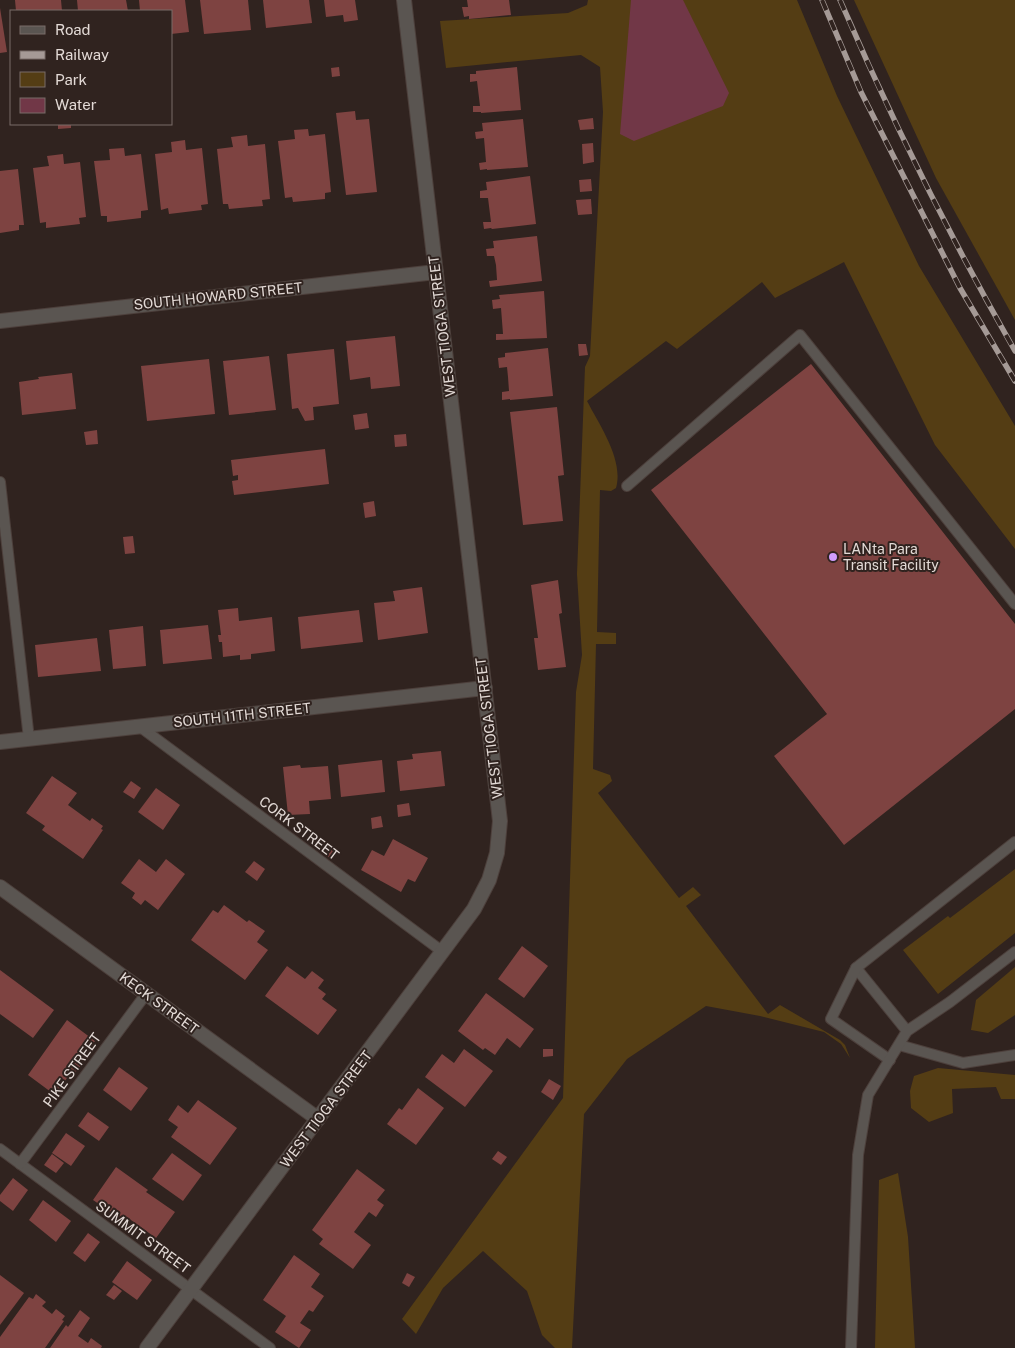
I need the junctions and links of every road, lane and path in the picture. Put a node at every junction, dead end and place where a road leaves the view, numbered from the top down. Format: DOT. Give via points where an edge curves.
graph roads {
  1 [pos="404,0"];
  2 [pos="436,272"];
  3 [pos="0,321"];
  4 [pos="0,482"];
  5 [pos="627,486"];
  6 [pos="1015,604"];
  7 [pos="485,688"];
  8 [pos="139,726"];
  9 [pos="29,739"];
  10 [pos="0,742"];
  11 [pos="1015,842"];
  12 [pos="0,888"];
  13 [pos="443,952"];
  14 [pos="1015,952"];
  15 [pos="856,968"];
  16 [pos="146,994"];
  17 [pos="907,1031"];
  18 [pos="899,1046"];
  19 [pos="1015,1055"];
  20 [pos="890,1060"];
  21 [pos="318,1119"];
  22 [pos="0,1149"];
  23 [pos="20,1164"];
  24 [pos="192,1290"];
  25 [pos="147,1348"];
  26 [pos="270,1348"];
  27 [pos="851,1348"];
  1 -- 2 [label="street, WEST TIOGA STREET"];
  2 -- 3 [label="street, SOUTH HOWARD STREET"];
  2 -- 7 [label="street, WEST TIOGA STREET"];
  4 -- 9 [label="lane"];
  5 -- 6 [label="lane" via="800,335"];
  7 -- 8 [label="street, SOUTH 11TH STREET"];
  7 -- 13 [label="street, WEST TIOGA STREET" via="500,821 497,854 489,880 474,909"];
  8 -- 9 [label="street, SOUTH 11TH STREET"];
  8 -- 13 [label="lane, CORK STREET"];
  9 -- 10 [label="street, SOUTH 11TH STREET"];
  11 -- 15 [label="lane"];
  12 -- 16 [label="street, KECK STREET"];
  13 -- 21 [label="street, WEST TIOGA STREET"];
  14 -- 17 [label="lane"];
  15 -- 17 [label="lane"];
  15 -- 20 [label="lane" via="831,1019"];
  16 -- 21 [label="street, KECK STREET"];
  16 -- 23 [label="lane, PIKE STREET"];
  17 -- 18 [label="lane"];
  18 -- 19 [label="lane" via="964,1063"];
  18 -- 20 [label="lane"];
  20 -- 27 [label="lane" via="868,1095 858,1155"];
  21 -- 24 [label="street, WEST TIOGA STREET"];
  22 -- 23 [label="lane, SUMMIT STREET"];
  23 -- 24 [label="lane, SUMMIT STREET"];
  24 -- 25 [label="street, WEST TIOGA STREET"];
  24 -- 26 [label="lane, SUMMIT STREET"];
}
